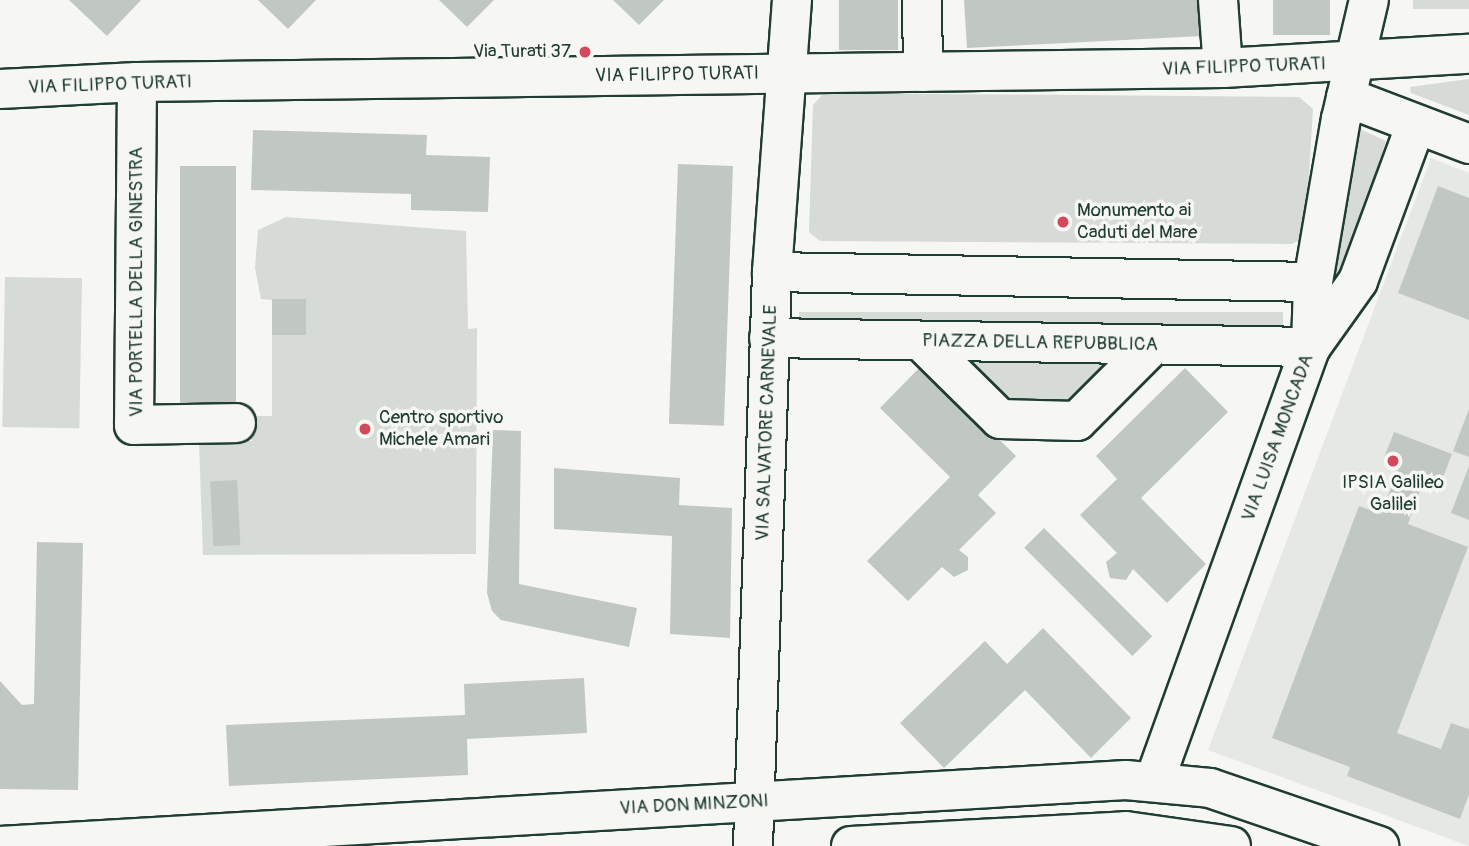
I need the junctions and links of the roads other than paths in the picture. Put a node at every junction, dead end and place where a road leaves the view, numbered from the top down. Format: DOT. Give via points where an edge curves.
graph roads {
  1 [pos="792,0"];
  2 [pos="922,0"];
  3 [pos="1218,0"];
  4 [pos="1369,0"];
  5 [pos="1469,54"];
  6 [pos="1223,68"];
  7 [pos="923,72"];
  8 [pos="791,73"];
  9 [pos="1350,80"];
  10 [pos="137,82"];
  11 [pos="0,89"];
  12 [pos="1416,124"];
  13 [pos="1469,144"];
  14 [pos="772,272"];
  15 [pos="1313,282"];
  16 [pos="769,338"];
  17 [pos="921,341"];
  18 [pos="1153,344"];
  19 [pos="1311,347"];
  20 [pos="236,424"];
  21 [pos="1154,782"];
  22 [pos="754,802"];
  23 [pos="1116,838"];
  24 [pos="1021,841"];
  25 [pos="0,846"];
  26 [pos="753,846"];
  27 [pos="851,846"];
  28 [pos="1231,846"];
  29 [pos="1379,846"];
  1 -- 8 [label="street, VIA SALVATORE CARNEVALE"];
  2 -- 7 [label="street"];
  3 -- 6 [label="street"];
  4 -- 9 [label="street, VIA LUISA MONCADA"];
  5 -- 9 [label="street, VIA FILIPPO TURATI"];
  6 -- 7 [label="street, VIA FILIPPO TURATI"];
  6 -- 9 [label="street, VIA FILIPPO TURATI"];
  7 -- 8 [label="street, VIA FILIPPO TURATI"];
  8 -- 10 [label="street, VIA FILIPPO TURATI"];
  8 -- 14 [label="street, VIA SALVATORE CARNEVALE"];
  9 -- 12 [label="street"];
  9 -- 15 [label="street, VIA LUISA MONCADA"];
  10 -- 11 [label="street, VIA FILIPPO TURATI"];
  10 -- 20 [label="street, VIA PORTELLA DELLA GINESTRA" via="134,425"];
  12 -- 13 [label="street"];
  12 -- 19 [label="street" via="1359,281"];
  14 -- 15 [label="street"];
  14 -- 16 [label="street, VIA SALVATORE CARNEVALE"];
  15 -- 19 [label="street, VIA LUISA MONCADA"];
  16 -- 17 [label="street, PIAZZA DELLA REPUBBLICA"];
  16 -- 22 [label="street, VIA SALVATORE CARNEVALE"];
  17 -- 18 [label="street, PIAZZA DELLA REPUBBLICA"];
  17 -- 18 [label="street" via="1000,419 1064,421 1077,421"];
  18 -- 19 [label="street, PIAZZA DELLA REPUBBLICA"];
  19 -- 21 [label="street, VIA LUISA MONCADA"];
  21 -- 22 [label="street, VIA DON MINZONI"];
  21 -- 29 [label="street, VIA DON MINZONI" via="1252,800"];
  22 -- 25 [label="street, VIA DON MINZONI"];
  22 -- 26 [label="street, VIA SALVATORE CARNEVALE"];
  23 -- 24 [label="street"];
  23 -- 28 [label="street" via="1175,834"];
  24 -- 27 [label="street"];
}
